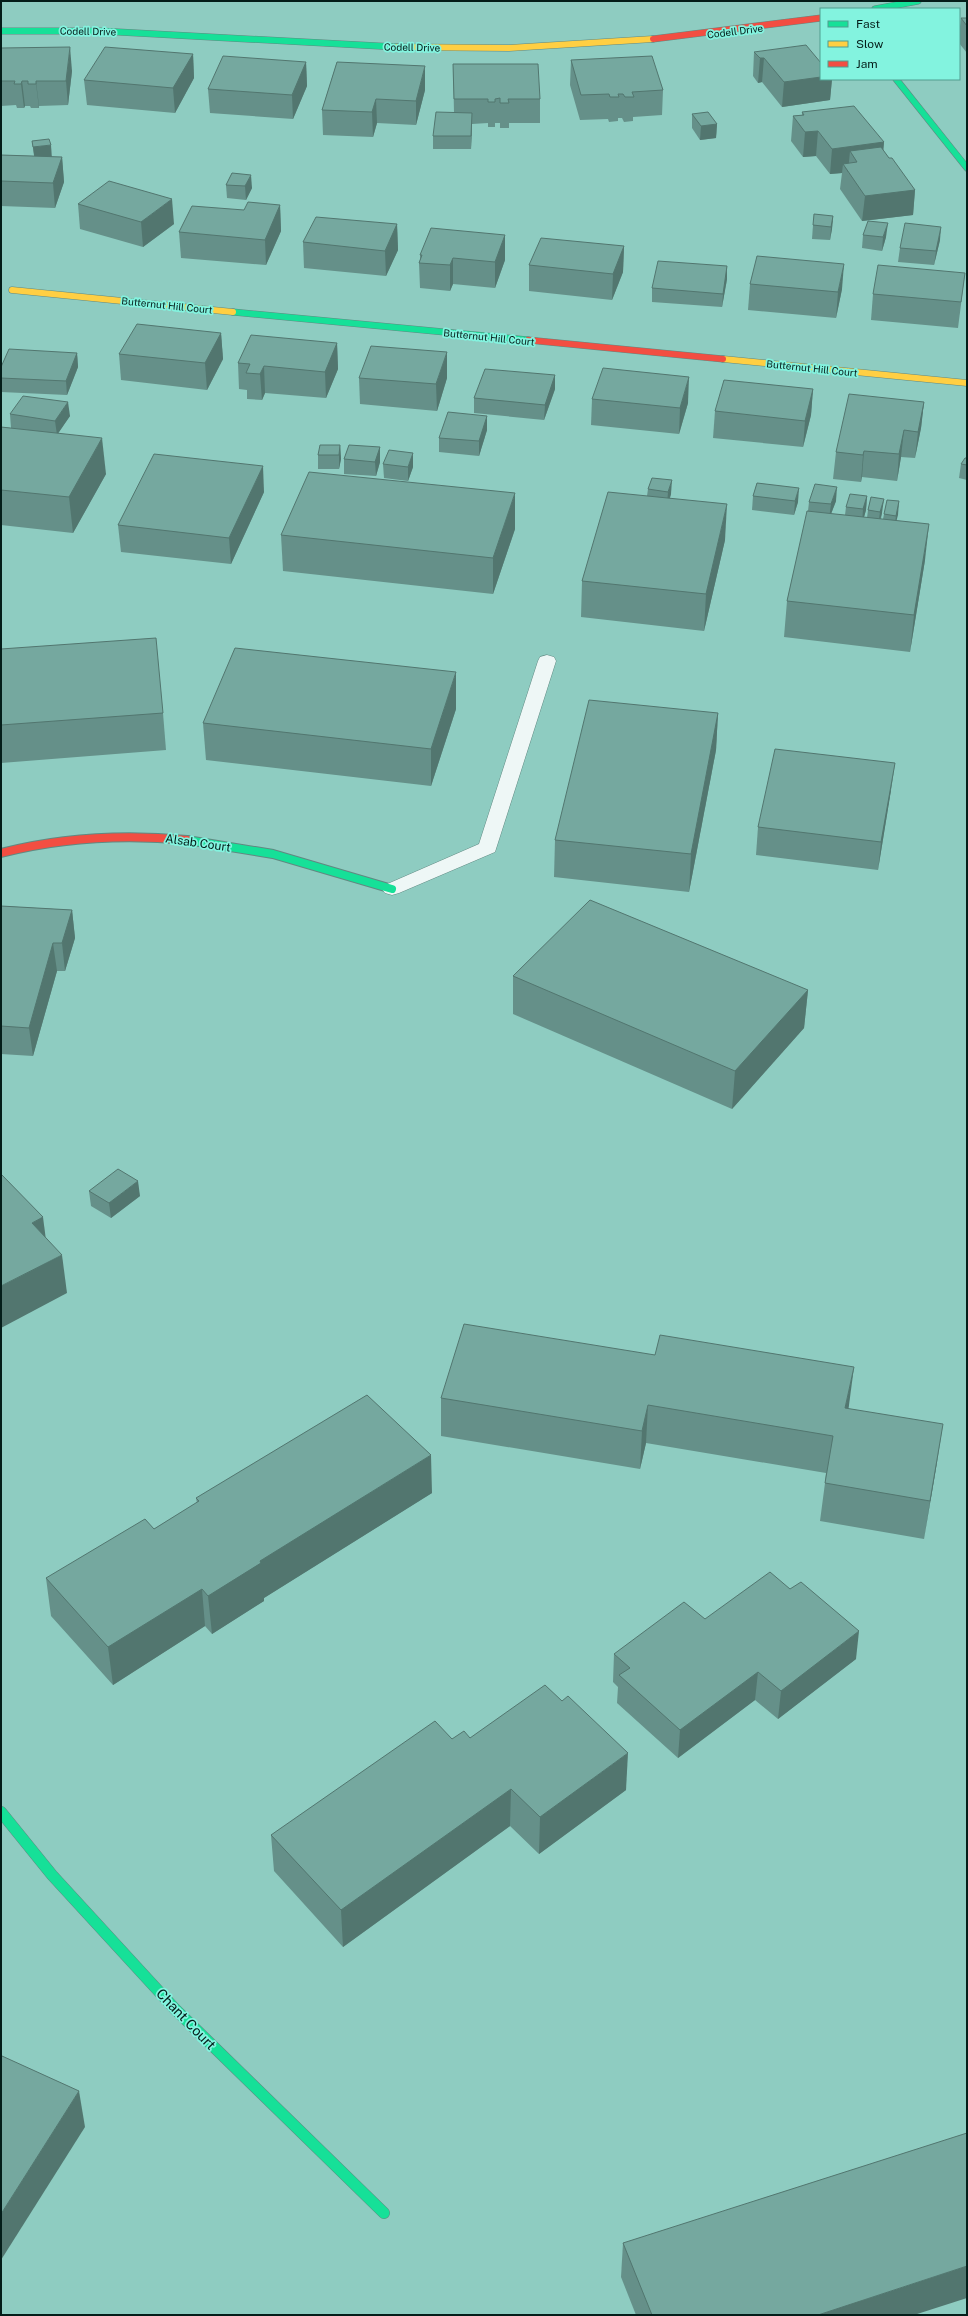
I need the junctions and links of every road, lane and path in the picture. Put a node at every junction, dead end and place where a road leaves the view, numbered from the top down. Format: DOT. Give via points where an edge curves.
graph roads {
  1 [pos="914,1"];
  2 [pos="880,8"];
  3 [pos="820,18"];
  4 [pos="1,32"];
  5 [pos="897,80"];
  6 [pos="967,168"];
  7 [pos="12,290"];
  8 [pos="967,383"];
  9 [pos="547,661"];
  10 [pos="1,853"];
  11 [pos="392,889"];
  12 [pos="1,1812"];
  13 [pos="384,2213"];
  1 -- 2 [label="street"];
  3 -- 4 [label="street, Codell Drive" via="677,38 505,48 409,48 98,31"];
  5 -- 6 [label="street"];
  7 -- 8 [label="street, Butternut Hill Court"];
  9 -- 11 [label="lane" via="488,848"];
  10 -- 11 [label="street, Alsab Court" via="18,847 82,836 170,838 273,854"];
  12 -- 13 [label="street, Chant Court" via="52,1875 175,2009"];
}
